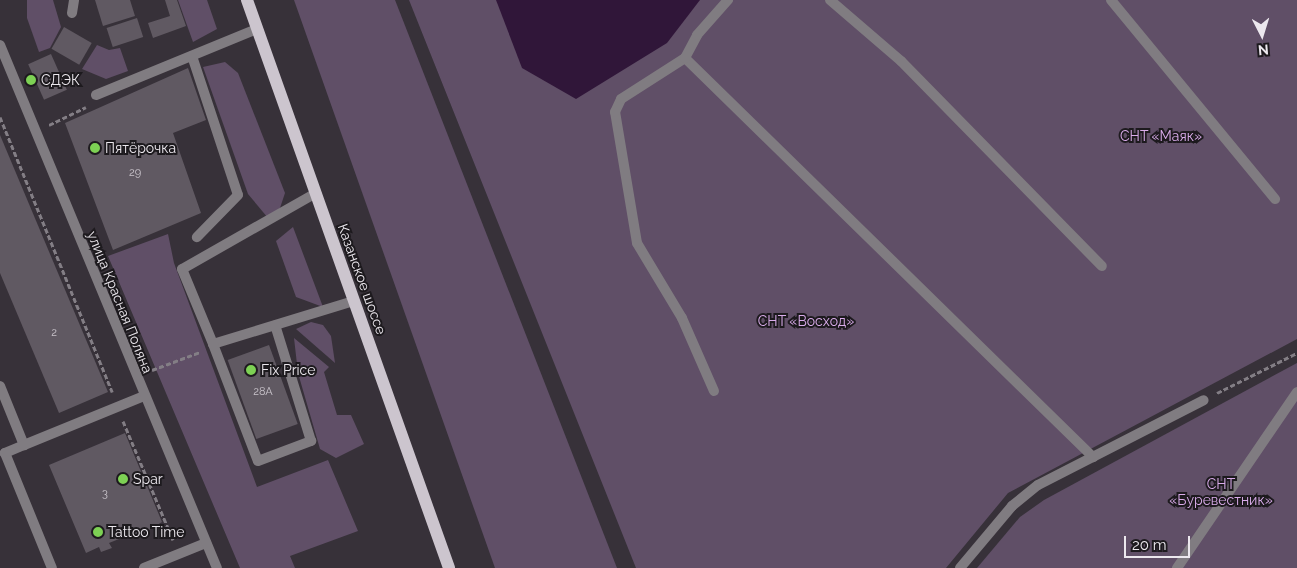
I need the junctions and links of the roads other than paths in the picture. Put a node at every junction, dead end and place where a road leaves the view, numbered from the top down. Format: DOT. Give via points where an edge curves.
graph roads {
  1 [pos="74,0"];
  2 [pos="247,0"];
  3 [pos="728,0"];
  4 [pos="830,0"];
  5 [pos="1111,0"];
  6 [pos="72,13"];
  7 [pos="257,29"];
  8 [pos="1,52"];
  9 [pos="192,56"];
  10 [pos="685,58"];
  11 [pos="96,95"];
  12 [pos="316,193"];
  13 [pos="1275,199"];
  14 [pos="197,237"];
  15 [pos="1102,266"];
  16 [pos="354,301"];
  17 [pos="275,325"];
  18 [pos="212,344"];
  19 [pos="0,386"];
  20 [pos="714,391"];
  21 [pos="1297,392"];
  22 [pos="144,396"];
  23 [pos="1204,400"];
  24 [pos="24,445"];
  25 [pos="3,454"];
  26 [pos="1092,457"];
  27 [pos="206,543"];
  28 [pos="52,568"];
  29 [pos="144,568"];
  30 [pos="217,568"];
  31 [pos="449,568"];
  32 [pos="960,568"];
  33 [pos="1177,568"];
  1 -- 6 [label="street"];
  2 -- 7 [label="main road, Казанское шоссе"];
  3 -- 10 [label="street" via="697,35"];
  4 -- 15 [label="street" via="901,61"];
  5 -- 13 [label="street"];
  7 -- 9 [label="street"];
  7 -- 12 [label="main road, Казанское шоссе"];
  8 -- 22 [label="street, улица Красная Поляна"];
  9 -- 11 [label="street"];
  9 -- 14 [label="street" via="238,195"];
  10 -- 20 [label="street" via="660,70 621,99 615,126 637,244 682,318"];
  10 -- 26 [label="street"];
  12 -- 16 [label="main road, Казанское шоссе"];
  12 -- 18 [label="street" via="182,269"];
  16 -- 17 [label="street"];
  16 -- 31 [label="main road, Казанское шоссе"];
  17 -- 18 [label="street"];
  17 -- 18 [label="street" via="311,441 258,461"];
  19 -- 24 [label="street"];
  21 -- 33 [label="street"];
  22 -- 24 [label="street"];
  22 -- 27 [label="street, улица Красная Поляна"];
  23 -- 26 [label="street"];
  24 -- 25 [label="street"];
  25 -- 28 [label="street"];
  26 -- 32 [label="street" via="1023,496"];
  27 -- 29 [label="street"];
  27 -- 30 [label="street, улица Красная Поляна"];
}
